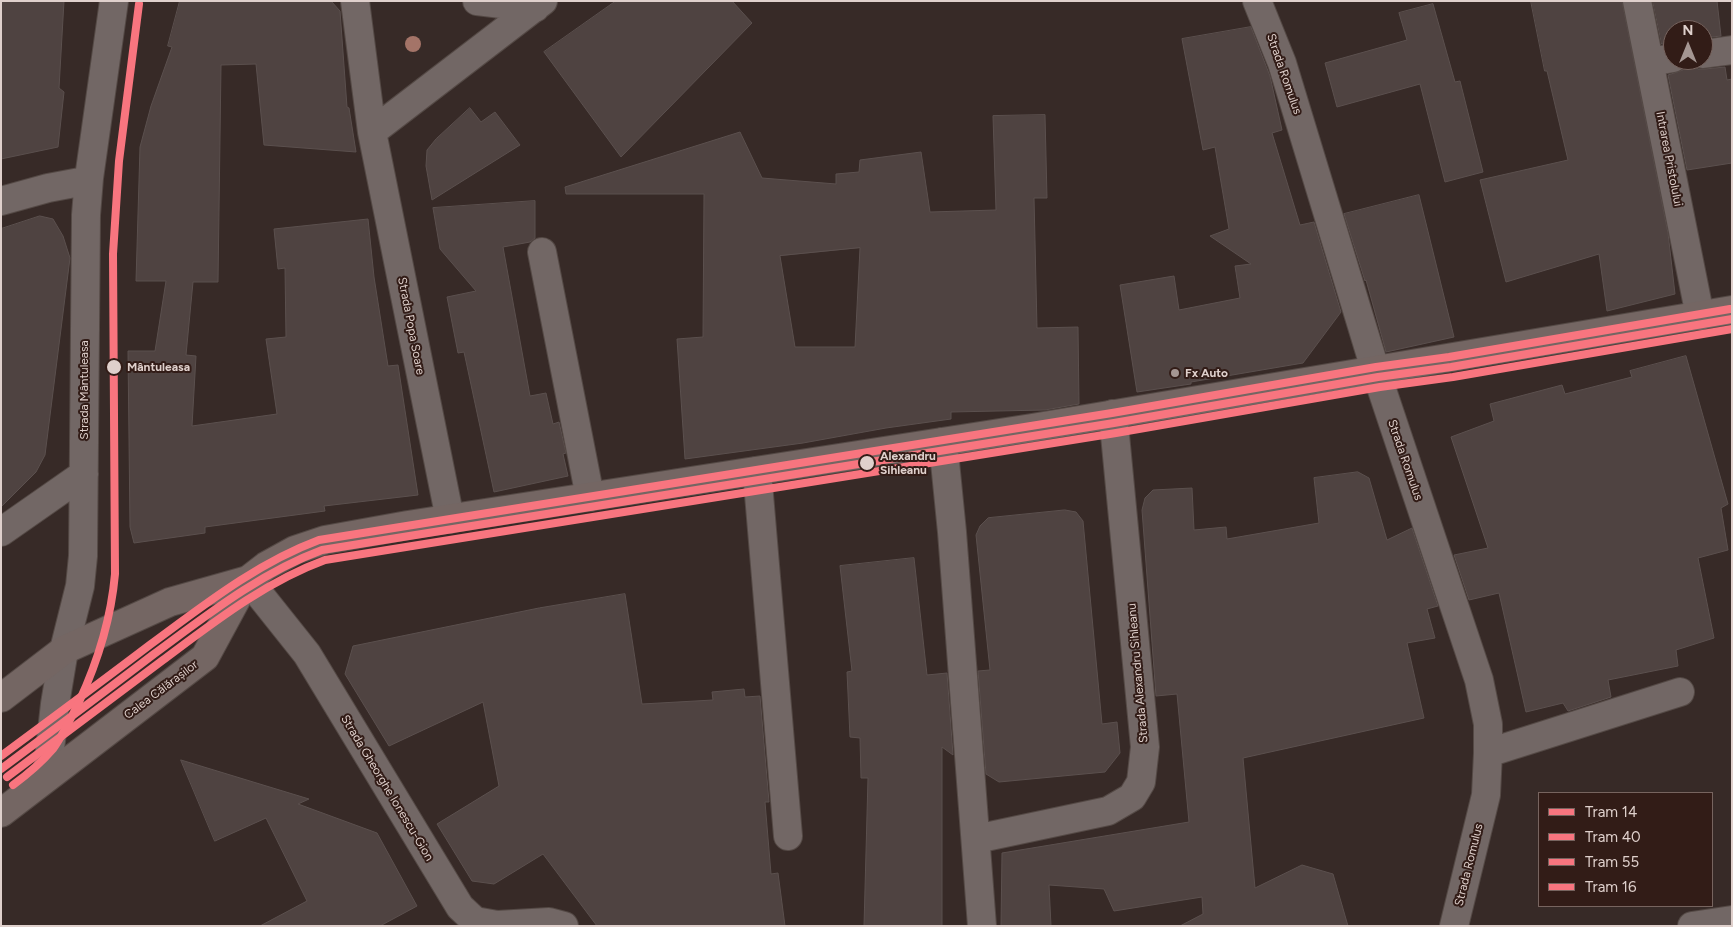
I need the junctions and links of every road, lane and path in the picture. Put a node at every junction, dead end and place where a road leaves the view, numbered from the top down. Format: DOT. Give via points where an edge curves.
graph roads {
  1 [pos="114,1"];
  2 [pos="355,1"];
  3 [pos="478,1"];
  4 [pos="1256,1"];
  5 [pos="1637,1"];
  6 [pos="539,4"];
  7 [pos="1732,50"];
  8 [pos="1713,53"];
  9 [pos="1661,60"];
  10 [pos="372,132"];
  11 [pos="89,178"];
  12 [pos="1,201"];
  13 [pos="542,252"];
  14 [pos="1732,310"];
  15 [pos="1700,316"];
  16 [pos="1375,369"];
  17 [pos="1113,414"];
  18 [pos="942,442"];
  19 [pos="757,471"];
  20 [pos="84,474"];
  21 [pos="590,497"];
  22 [pos="450,519"];
  23 [pos="1,532"];
  24 [pos="248,580"];
  25 [pos="64,650"];
  26 [pos="1680,692"];
  27 [pos="1,698"];
  28 [pos="1488,754"];
  29 [pos="47,778"];
  30 [pos="1,814"];
  31 [pos="788,836"];
  32 [pos="976,839"];
  33 [pos="1732,920"];
  34 [pos="475,923"];
  35 [pos="564,926"];
  36 [pos="982,926"];
  37 [pos="1454,926"];
  38 [pos="1692,926"];
  1 -- 11 [label="street, Strada Mântuleasa"];
  2 -- 10 [label="street, Strada Popa Soare"];
  3 -- 6 [label="street"];
  4 -- 16 [label="street, Strada Romulus" via="1282,63"];
  5 -- 9 [label="street, Intrarea Pristolului"];
  6 -- 10 [label="street"];
  7 -- 8 [label="street"];
  9 -- 15 [label="street, Intrarea Pristolului"];
  10 -- 22 [label="street, Strada Popa Soare"];
  11 -- 12 [label="street"];
  11 -- 20 [label="street, Strada Mântuleasa" via="84,250"];
  13 -- 21 [label="street"];
  14 -- 15 [label="main road, Calea Călărașilor"];
  15 -- 16 [label="main road, Calea Călărașilor"];
  16 -- 17 [label="main road, Calea Călărașilor"];
  16 -- 28 [label="street, Strada Romulus" via="1479,680 1488,724"];
  17 -- 18 [label="main road, Calea Călărașilor"];
  17 -- 32 [label="street, Strada Alexandru Sihleanu" via="1145,747 1141,782 1132,797 1108,811"];
  18 -- 19 [label="main road, Calea Călărașilor"];
  18 -- 32 [label="street"];
  19 -- 21 [label="main road, Calea Călărașilor"];
  19 -- 31 [label="street"];
  20 -- 23 [label="street"];
  20 -- 25 [label="street, Strada Mântuleasa" via="80,586"];
  21 -- 22 [label="main road, Calea Călărașilor"];
  22 -- 24 [label="main road, Calea Călărașilor" via="325,540 295,550"];
  24 -- 25 [label="main road, Calea Călărașilor" via="170,602"];
  24 -- 29 [label="main road, Calea Călărașilor" via="205,657"];
  24 -- 34 [label="street, Strada Gheorghe Ionescu-Gion" via="304,650 460,907"];
  25 -- 27 [label="main road, Calea Călărașilor"];
  25 -- 29 [label="street, Strada Mântuleasa"];
  26 -- 28 [label="street"];
  28 -- 37 [label="street, Strada Romulus" via="1486,795"];
  29 -- 30 [label="main road, Calea Călărașilor"];
  32 -- 36 [label="street"];
  33 -- 38 [label="street"];
  34 -- 35 [label="street, Strada Gheorghe Ionescu-Gion" via="549,922"];
}
